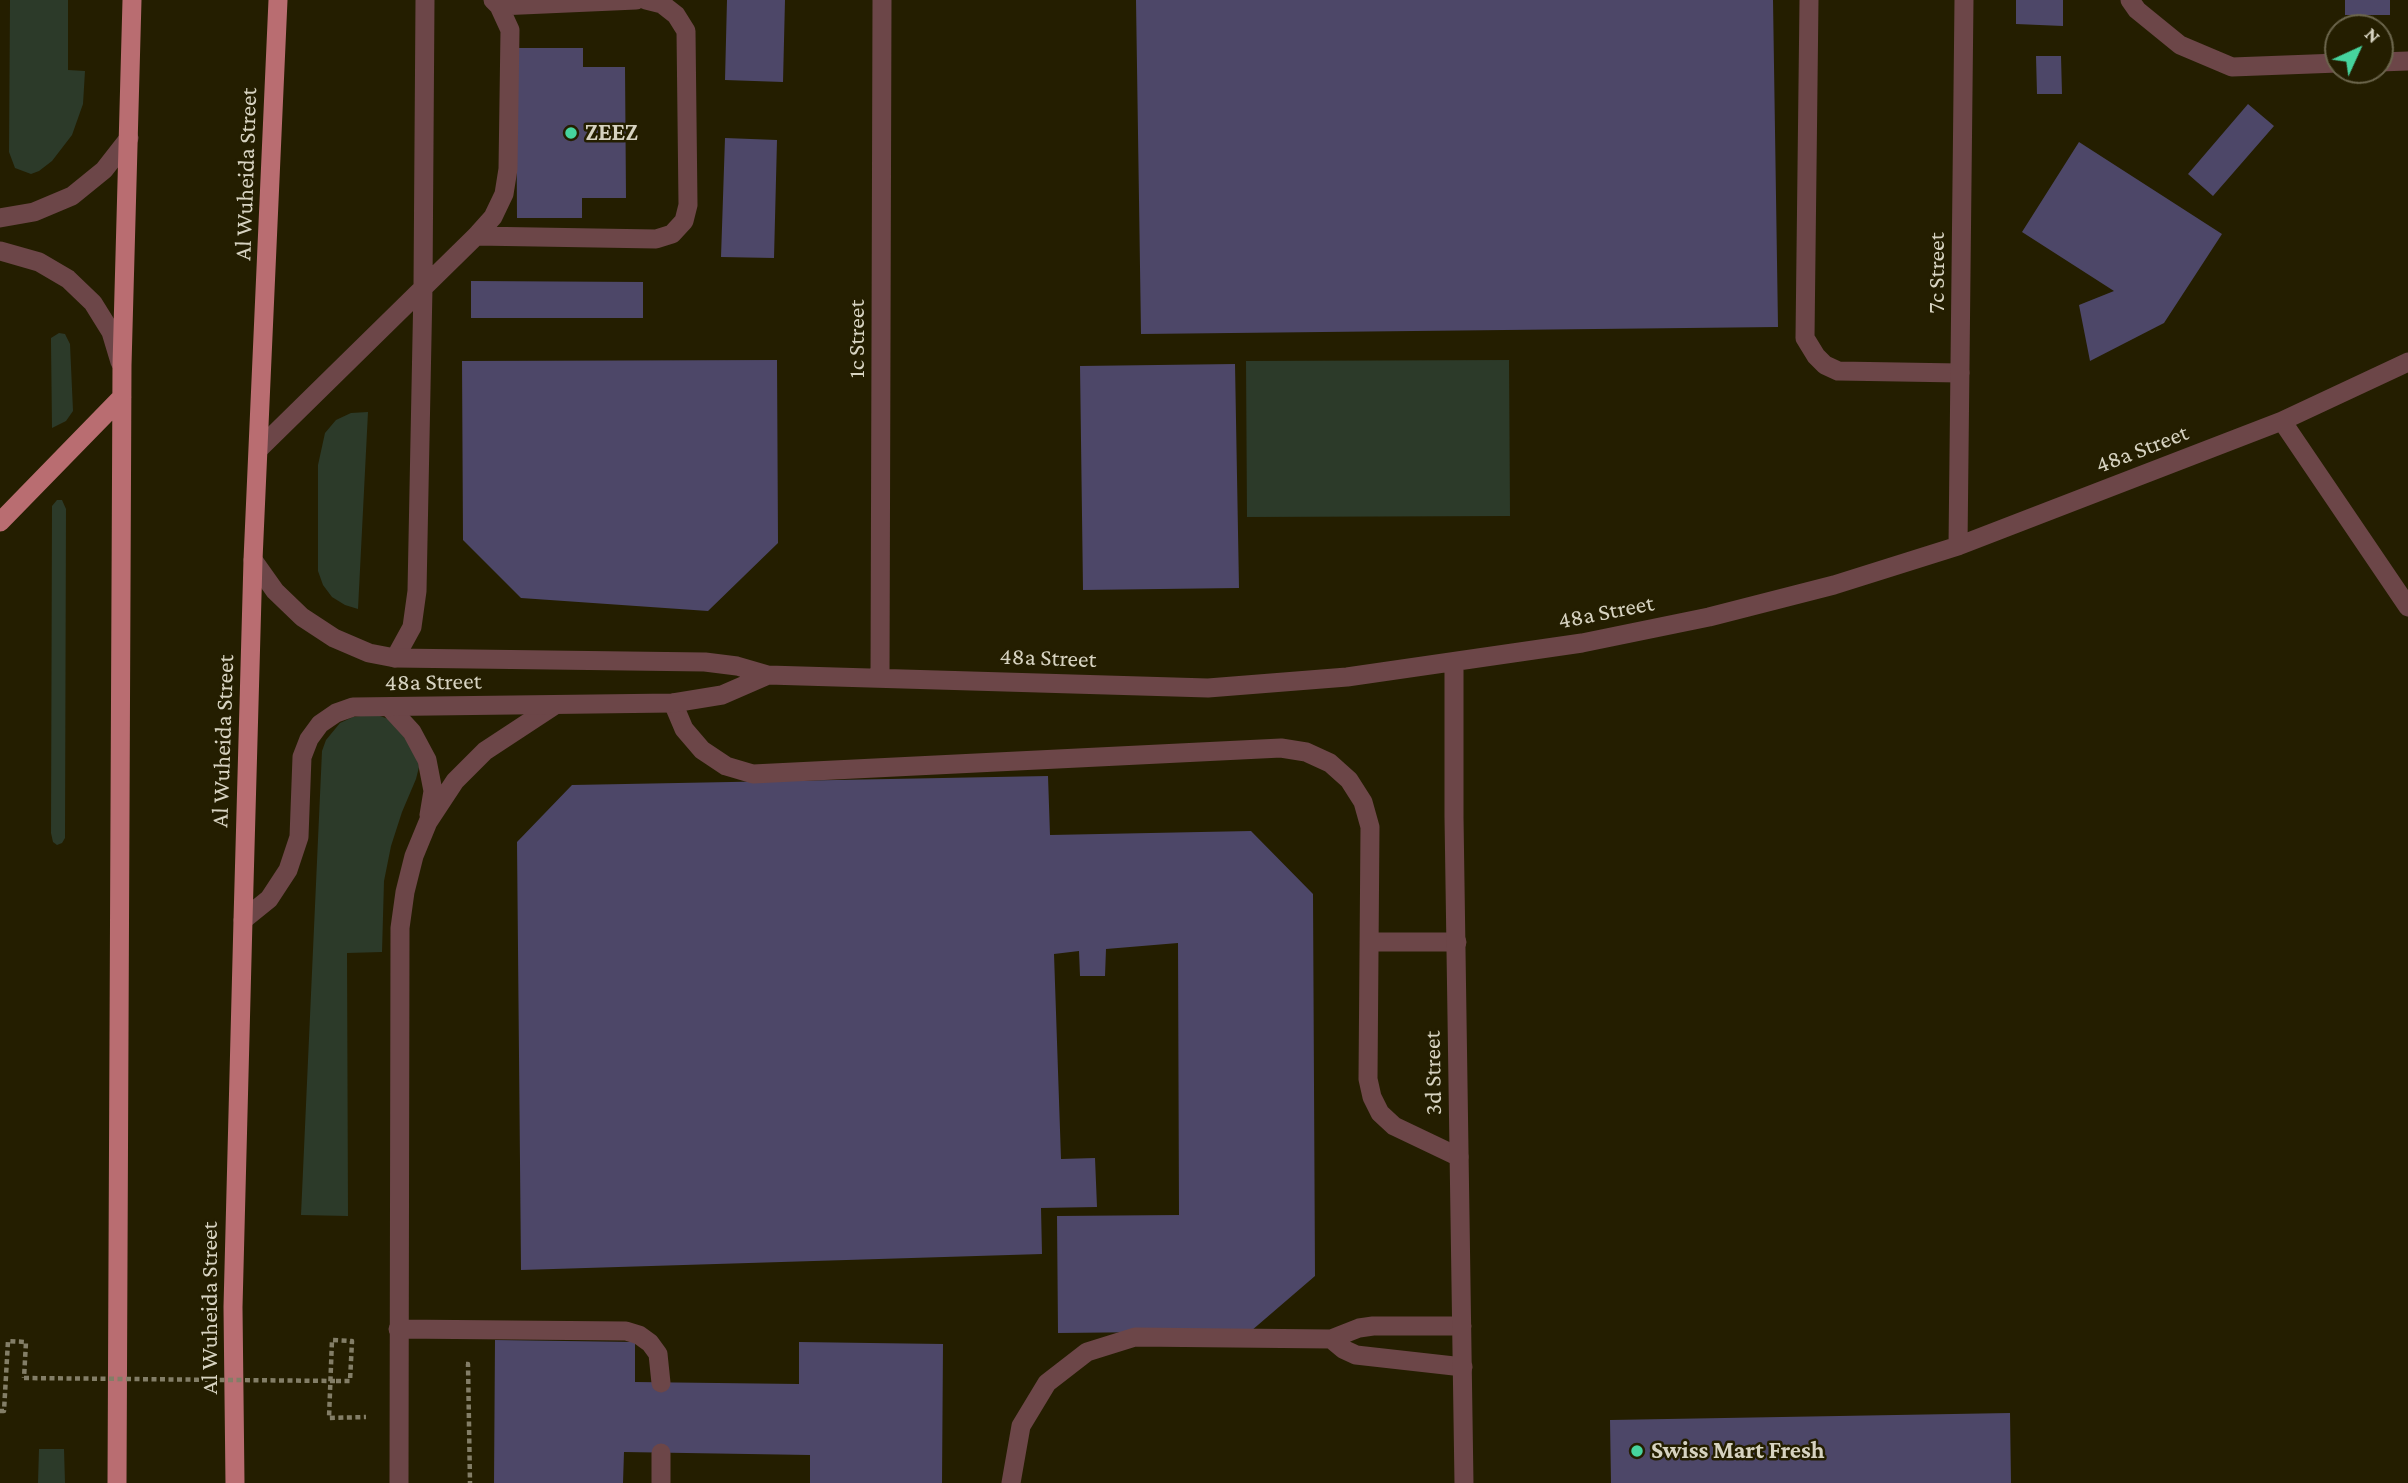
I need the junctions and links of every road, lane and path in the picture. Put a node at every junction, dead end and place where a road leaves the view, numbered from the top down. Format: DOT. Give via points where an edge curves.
graph roads {
  1 [pos="132,0"];
  2 [pos="278,0"];
  3 [pos="425,0"];
  4 [pos="636,0"];
  5 [pos="646,0"];
  6 [pos="882,0"];
  7 [pos="1809,0"];
  8 [pos="1964,0"];
  9 [pos="2130,0"];
  10 [pos="496,3"];
  11 [pos="2324,64"];
  12 [pos="129,138"];
  13 [pos="0,218"];
  14 [pos="476,236"];
  15 [pos="0,251"];
  16 [pos="424,287"];
  17 [pos="2408,362"];
  18 [pos="122,365"];
  19 [pos="1960,373"];
  20 [pos="122,397"];
  21 [pos="2282,421"];
  22 [pos="260,448"];
  23 [pos="0,522"];
  24 [pos="1958,546"];
  25 [pos="253,560"];
  26 [pos="2408,607"];
  27 [pos="395,658"];
  28 [pos="1454,662"];
  29 [pos="768,674"];
  30 [pos="880,677"];
  31 [pos="673,703"];
  32 [pos="555,705"];
  33 [pos="389,707"];
  34 [pos="428,822"];
  35 [pos="243,920"];
  36 [pos="1369,942"];
  37 [pos="1457,942"];
  38 [pos="1459,1157"];
  39 [pos="1462,1326"];
  40 [pos="398,1329"];
  41 [pos="1331,1339"];
  42 [pos="457,1364"];
  43 [pos="1463,1367"];
  44 [pos="661,1383"];
  45 [pos="0,1411"];
  46 [pos="366,1419"];
  47 [pos="661,1453"];
  48 [pos="117,1483"];
  49 [pos="235,1483"];
  50 [pos="398,1483"];
  51 [pos="470,1483"];
  52 [pos="661,1483"];
  53 [pos="1011,1483"];
  54 [pos="1464,1483"];
  1 -- 12 [label="main road"];
  2 -- 22 [label="main road, Al Wuheida Street"];
  3 -- 16 [label="street"];
  4 -- 10 [label="street"];
  5 -- 14 [label="street" via="662,4 676,15 685,31 688,205 684,221 672,234 656,239"];
  6 -- 30 [label="street, 1c Street"];
  7 -- 19 [label="street" via="1805,338 1816,356 1838,371"];
  8 -- 19 [label="street, 7c Street"];
  9 -- 11 [label="street" via="2180,45 2232,67"];
  10 -- 14 [label="street" via="510,30 508,169 504,194 493,217"];
  12 -- 13 [label="street" via="104,170 72,196 34,212"];
  12 -- 18 [label="main road"];
  14 -- 16 [label="street"];
  15 -- 18 [label="street" via="38,262 68,279 93,303 111,332"];
  16 -- 22 [label="street"];
  16 -- 27 [label="street" via="416,600 412,627"];
  17 -- 21 [label="street, 48a Street"];
  18 -- 20 [label="main road"];
  19 -- 24 [label="street, 7c Street"];
  20 -- 23 [label="main road"];
  20 -- 48 [label="main road"];
  21 -- 24 [label="street, 48a Street"];
  21 -- 26 [label="street"];
  22 -- 25 [label="main road, Al Wuheida Street"];
  24 -- 28 [label="street, 48a Street" via="1834,585 1709,617 1582,643"];
  25 -- 27 [label="street, 48a Street" via="275,592 302,617 334,638"];
  25 -- 35 [label="main road, Al Wuheida Street"];
  27 -- 29 [label="street, 48a Street" via="705,662"];
  28 -- 30 [label="street, 48a Street" via="1347,677 1208,688"];
  28 -- 37 [label="street, 3d Street"];
  29 -- 30 [label="street, 48a Street"];
  29 -- 31 [label="street, 48a Street" via="722,695"];
  31 -- 32 [label="street, 48a Street"];
  31 -- 36 [label="street" via="684,729 702,750 753,774 1281,748 1306,752 1330,762 1363,802 1370,827"];
  32 -- 33 [label="street, 48a Street"];
  32 -- 34 [label="street" via="485,751 455,781"];
  33 -- 34 [label="street" via="412,732 427,760 433,791"];
  33 -- 35 [label="street, 48a Street" via="353,707 336,713 309,739 302,757 299,837 288,870 269,899"];
  34 -- 40 [label="street" via="414,856 400,928"];
  35 -- 49 [label="main road, Al Wuheida Street" via="233,1307"];
  36 -- 37 [label="street"];
  36 -- 38 [label="street" via="1371,1097 1394,1126"];
  37 -- 38 [label="street, 3d Street"];
  38 -- 39 [label="street, 3d Street"];
  39 -- 41 [label="street" via="1373,1326"];
  39 -- 43 [label="street, 3d Street"];
  40 -- 44 [label="street" via="626,1331 639,1335 658,1354"];
  40 -- 50 [label="street"];
  41 -- 43 [label="street" via="1356,1355"];
  41 -- 53 [label="street" via="1135,1337 1087,1352 1047,1383 1021,1426"];
  42 -- 51 [label="path" via="468,1364"];
  43 -- 54 [label="street, 3d Street"];
  45 -- 46 [label="path, bridge" via="4,1411 8,1341 26,1342 24,1378 336,1381 351,1381 352,1341 331,1340 329,1418"];
  47 -- 52 [label="street"];
}
